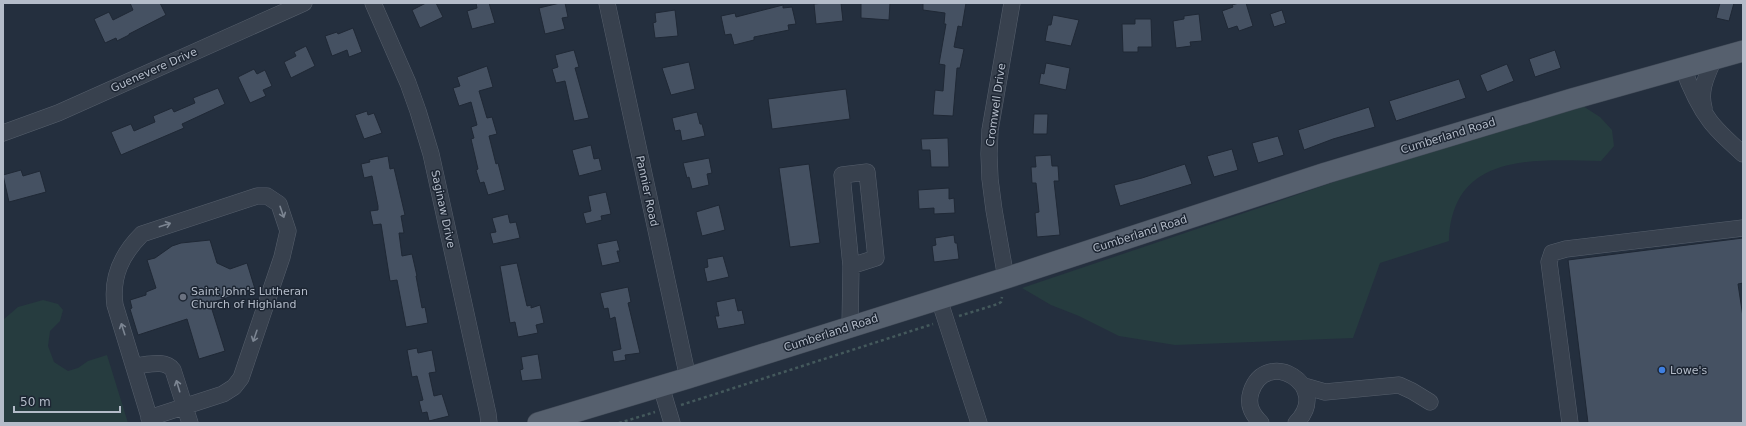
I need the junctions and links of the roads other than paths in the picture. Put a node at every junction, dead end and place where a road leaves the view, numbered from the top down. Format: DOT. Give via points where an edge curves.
graph roads {
  1 [pos="304,3"];
  2 [pos="373,3"];
  3 [pos="607,3"];
  4 [pos="1012,3"];
  5 [pos="1743,51"];
  6 [pos="1714,59"];
  7 [pos="1683,68"];
  8 [pos="1705,114"];
  9 [pos="3,133"];
  10 [pos="1743,154"];
  11 [pos="1743,228"];
  12 [pos="851,266"];
  13 [pos="1001,279"];
  14 [pos="939,299"];
  15 [pos="850,327"];
  16 [pos="135,366"];
  17 [pos="688,378"];
  18 [pos="661,386"];
  19 [pos="1304,386"];
  20 [pos="1430,402"];
  21 [pos="185,406"];
  22 [pos="670,416"];
  23 [pos="150,420"];
  24 [pos="190,423"];
  25 [pos="489,423"];
  26 [pos="538,423"];
  27 [pos="979,423"];
  28 [pos="1260,423"];
  29 [pos="1296,423"];
  30 [pos="1570,423"];
  1 -- 9 [label="street, Guenevere Drive" via="52,116"];
  2 -- 25 [label="street, Saginaw Drive" via="413,97 431,154"];
  3 -- 17 [label="street, Pannier Road"];
  4 -- 13 [label="street, Cromwell Drive" via="990,130 989,154"];
  5 -- 6 [label="main road, Cumberland Road"];
  6 -- 7 [label="main road, Cumberland Road"];
  6 -- 8 [label="street" via="1702,98"];
  7 -- 8 [label="street"];
  7 -- 13 [label="main road, Cumberland Road" via="1326,173"];
  8 -- 10 [label="street"];
  11 -- 30 [label="street" via="1566,249 1552,253 1549,262"];
  12 -- 12 [label="street" via="842,175 867,172 876,258"];
  12 -- 15 [label="street"];
  13 -- 14 [label="main road, Cumberland Road"];
  14 -- 15 [label="main road, Cumberland Road"];
  14 -- 27 [label="street"];
  15 -- 17 [label="main road, Cumberland Road"];
  21 -- 16 [label="street, one-way" via="171,367 162,363"];
  16 -- 21 [label="street, one-way" via="113,292 119,264 134,241 151,230 257,196 267,196 275,200 279,204 288,231 282,257 241,378 234,387 223,394"];
  16 -- 23 [label="street"];
  17 -- 18 [label="main road, Cumberland Road"];
  18 -- 22 [label="street"];
  18 -- 26 [label="main road, Cumberland Road"];
  19 -- 20 [label="street" via="1325,392 1399,385"];
  19 -- 28 [label="street" via="1296,377 1286,372 1265,374 1257,380 1249,398 1253,414"];
  19 -- 29 [label="street" via="1307,406 1304,415"];
  21 -- 23 [label="street"];
  21 -- 24 [label="street"];
}
